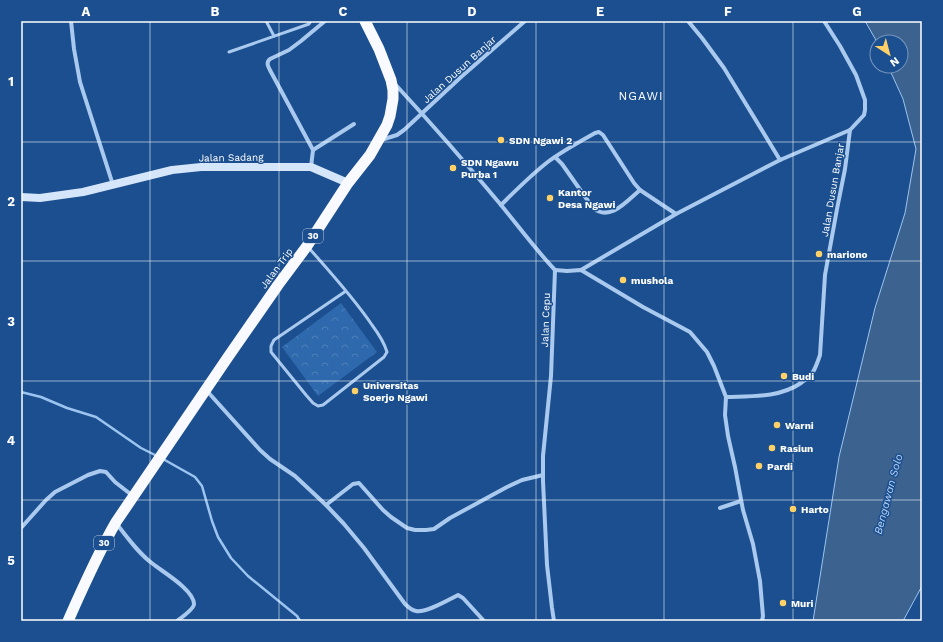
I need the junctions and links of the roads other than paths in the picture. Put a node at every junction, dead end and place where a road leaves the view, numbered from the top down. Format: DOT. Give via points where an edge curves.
graph roads {
  1 [pos="71,21"];
  2 [pos="266,21"];
  3 [pos="311,21"];
  4 [pos="325,21"];
  5 [pos="365,21"];
  6 [pos="525,21"];
  7 [pos="688,21"];
  8 [pos="824,21"];
  9 [pos="274,36"];
  10 [pos="229,52"];
  11 [pos="391,80"];
  12 [pos="422,113"];
  13 [pos="354,124"];
  14 [pos="850,130"];
  15 [pos="379,140"];
  16 [pos="313,150"];
  17 [pos="555,157"];
  18 [pos="780,160"];
  19 [pos="311,167"];
  20 [pos="348,183"];
  21 [pos="113,185"];
  22 [pos="640,190"];
  23 [pos="21,197"];
  24 [pos="501,205"];
  25 [pos="676,214"];
  26 [pos="307,246"];
  27 [pos="555,270"];
  28 [pos="581,270"];
  29 [pos="346,291"];
  30 [pos="206,390"];
  31 [pos="726,397"];
  32 [pos="543,475"];
  33 [pos="133,497"];
  34 [pos="742,501"];
  35 [pos="326,506"];
  36 [pos="720,508"];
  37 [pos="116,522"];
  38 [pos="21,528"];
  39 [pos="68,621"];
  40 [pos="177,621"];
  41 [pos="484,621"];
  42 [pos="554,621"];
  43 [pos="762,621"];
  1 -- 21 [label="street" via="80,82"];
  2 -- 9 [label="lane"];
  3 -- 9 [label="lane" via="309,24"];
  4 -- 16 [label="street" via="289,50 268,61 271,72"];
  5 -- 11 [label="highway, Jalan Trip / 30"];
  6 -- 12 [label="street, Jalan Dusun Banjar"];
  7 -- 18 [label="street" via="724,68"];
  8 -- 14 [label="street, Jalan Dusun Banjar" via="856,75 865,100 864,115"];
  9 -- 10 [label="lane"];
  11 -- 12 [label="street"];
  11 -- 15 [label="highway, Jalan Trip / 30" via="393,100 390,116"];
  12 -- 15 [label="street, Jalan Dusun Banjar" via="397,135"];
  12 -- 24 [label="street"];
  13 -- 16 [label="street"];
  14 -- 18 [label="street, Jalan Dusun Banjar"];
  14 -- 31 [label="street, Jalan Dusun Banjar" via="825,275 820,355 817,364 805,380 784,392"];
  15 -- 20 [label="highway, Jalan Trip / 30"];
  16 -- 19 [label="street"];
  17 -- 22 [label="street" via="597,212 605,214 619,209"];
  17 -- 22 [label="street" via="599,132"];
  17 -- 24 [label="street" via="530,176"];
  18 -- 25 [label="street, Jalan Dusun Banjar"];
  19 -- 20 [label="main road, Jalan Sadang"];
  19 -- 21 [label="main road, Jalan Sadang" via="201,167 172,170"];
  20 -- 26 [label="highway, Jalan Trip / 30"];
  21 -- 23 [label="main road, Jalan Sadang" via="40,198"];
  22 -- 25 [label="street"];
  24 -- 27 [label="street"];
  25 -- 28 [label="street, Jalan Dusun Banjar"];
  26 -- 29 [label="lane"];
  26 -- 30 [label="highway, Jalan Trip / 30"];
  27 -- 28 [label="street"];
  27 -- 32 [label="street, Jalan Cepu" via="551,376"];
  28 -- 31 [label="street" via="690,332 707,352"];
  29 -- 29 [label="lane" via="385,344 387,352 323,405 318,406 271,352 270,346 274,340"];
  30 -- 33 [label="highway, Jalan Trip / 30"];
  30 -- 35 [label="street" via="260,450 295,476"];
  31 -- 34 [label="street" via="728,436"];
  32 -- 35 [label="street" via="507,487 434,529 407,528 383,510 360,483 353,484"];
  32 -- 42 [label="street, Jalan Cepu" via="547,565"];
  33 -- 37 [label="highway, 30"];
  33 -- 38 [label="street" via="106,472 100,471 55,492"];
  34 -- 36 [label="street"];
  34 -- 43 [label="street" via="760,581"];
  35 -- 41 [label="street" via="364,548 410,609 417,611 458,596 463,598"];
  37 -- 39 [label="highway, 30" via="92,566"];
  37 -- 40 [label="street" via="145,557 178,582 191,596 194,605"];
}
